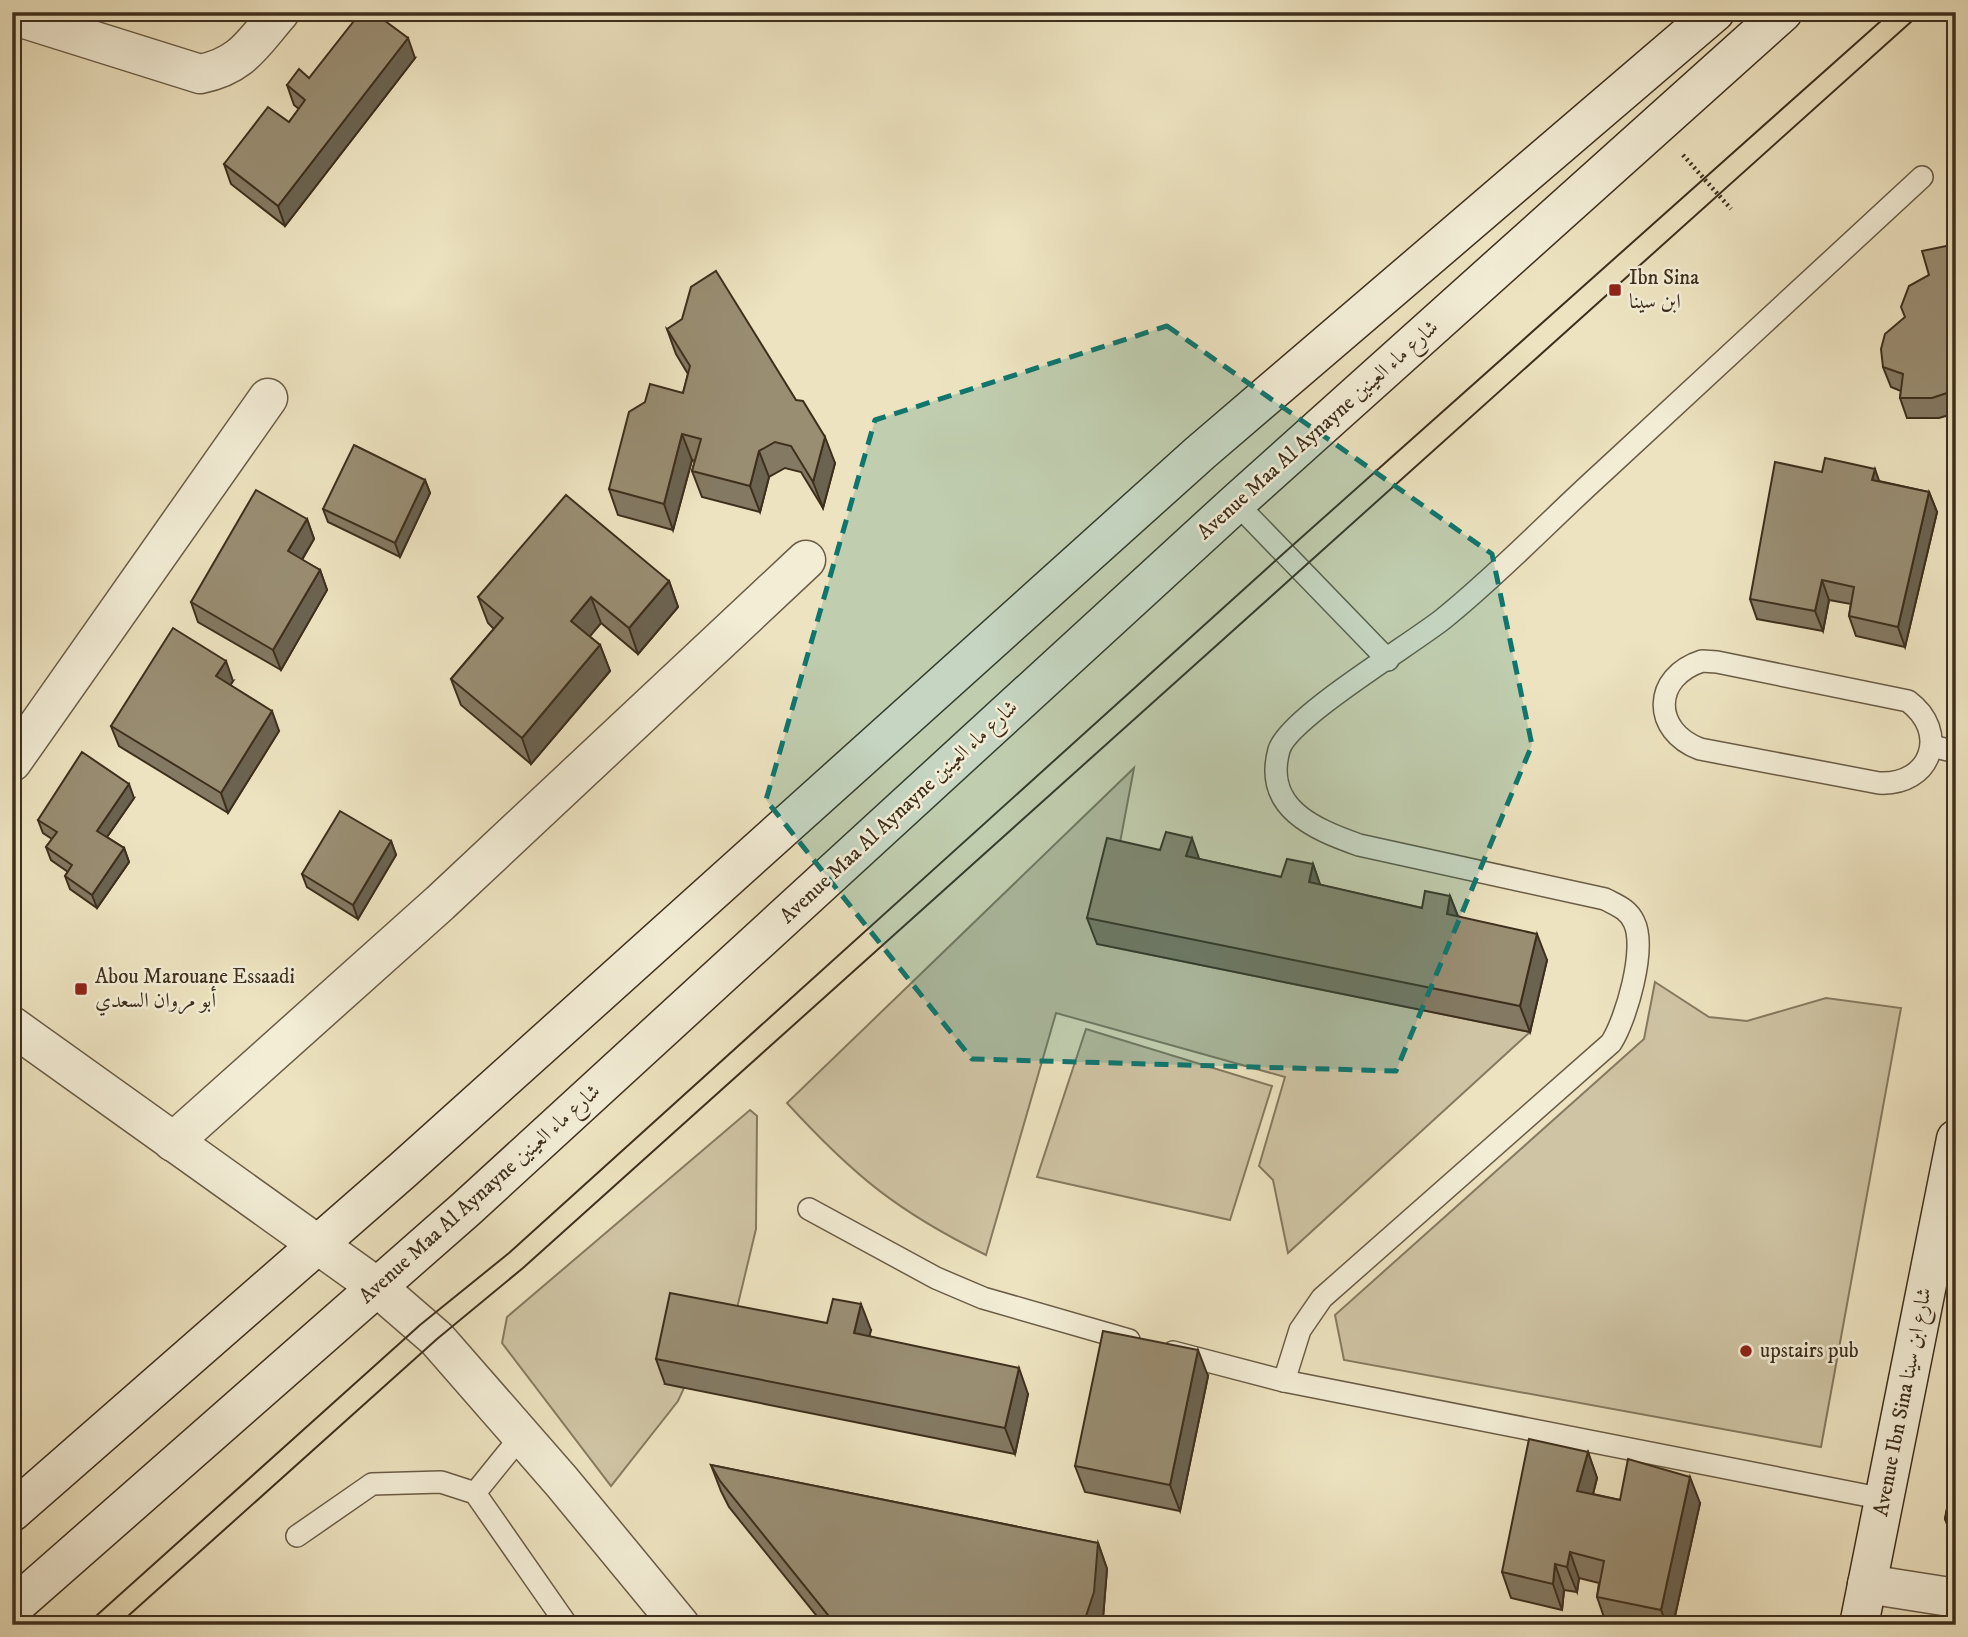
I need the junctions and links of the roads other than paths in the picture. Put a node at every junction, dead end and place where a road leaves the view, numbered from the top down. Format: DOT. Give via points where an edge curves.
graph roads {
  1 [pos="280,12"];
  2 [pos="1715,12"];
  3 [pos="1783,12"];
  4 [pos="22,16"];
  5 [pos="1922,177"];
  6 [pos="268,398"];
  7 [pos="1236,503"];
  8 [pos="806,561"];
  9 [pos="1388,660"];
  10 [pos="1932,746"];
  11 [pos="1956,752"];
  12 [pos="12,762"];
  13 [pos="12,1026"];
  14 [pos="1956,1139"];
  15 [pos="173,1142"];
  16 [pos="809,1209"];
  17 [pos="318,1244"];
  18 [pos="377,1287"];
  19 [pos="1284,1381"];
  20 [pos="522,1435"];
  21 [pos="475,1493"];
  22 [pos="1884,1499"];
  23 [pos="12,1512"];
  24 [pos="297,1535"];
  25 [pos="1867,1584"];
  26 [pos="1956,1598"];
  27 [pos="12,1608"];
  28 [pos="567,1625"];
  29 [pos="680,1625"];
  30 [pos="1859,1625"];
  1 -- 4 [label="street" via="243,55 223,70 200,74"];
  2 -- 17 [label="street" via="1200,453"];
  3 -- 7 [label="street, Avenue Maa Al Aynayne شارع ماء العينين"];
  5 -- 9 [label="lane" via="1445,618"];
  6 -- 12 [label="street"];
  7 -- 9 [label="lane"];
  7 -- 18 [label="street, Avenue Maa Al Aynayne شارع ماء العينين"];
  8 -- 15 [label="street" via="439,903"];
  9 -- 19 [label="lane" via="1303,719 1280,746 1274,773 1287,804 1324,833 1359,845 1605,899 1627,911 1636,925 1638,945 1625,1015 1611,1043 1322,1298 1300,1330"];
  10 -- 10 [label="lane" via="1927,720 1909,701 1717,662 1687,666 1667,689 1664,705 1673,733 1685,744 1879,783 1907,780 1927,760"];
  10 -- 11 [label="lane"];
  13 -- 15 [label="street"];
  14 -- 22 [label="street, Avenue Ibn Sina شارع ابن سينا"];
  15 -- 17 [label="street"];
  16 -- 19 [label="lane" via="936,1278 984,1298 1064,1324"];
  17 -- 18 [label="street"];
  17 -- 23 [label="street"];
  18 -- 20 [label="street" via="448,1349"];
  18 -- 27 [label="street, Avenue Maa Al Aynayne شارع ماء العينين"];
  19 -- 22 [label="lane"];
  20 -- 21 [label="lane"];
  20 -- 29 [label="street"];
  21 -- 24 [label="lane" via="441,1482 372,1484"];
  21 -- 28 [label="lane"];
  22 -- 25 [label="street, Avenue Ibn Sina شارع ابن سينا"];
  25 -- 26 [label="street"];
  25 -- 30 [label="street, Avenue Ibn Sina شارع ابن سينا"];
}
